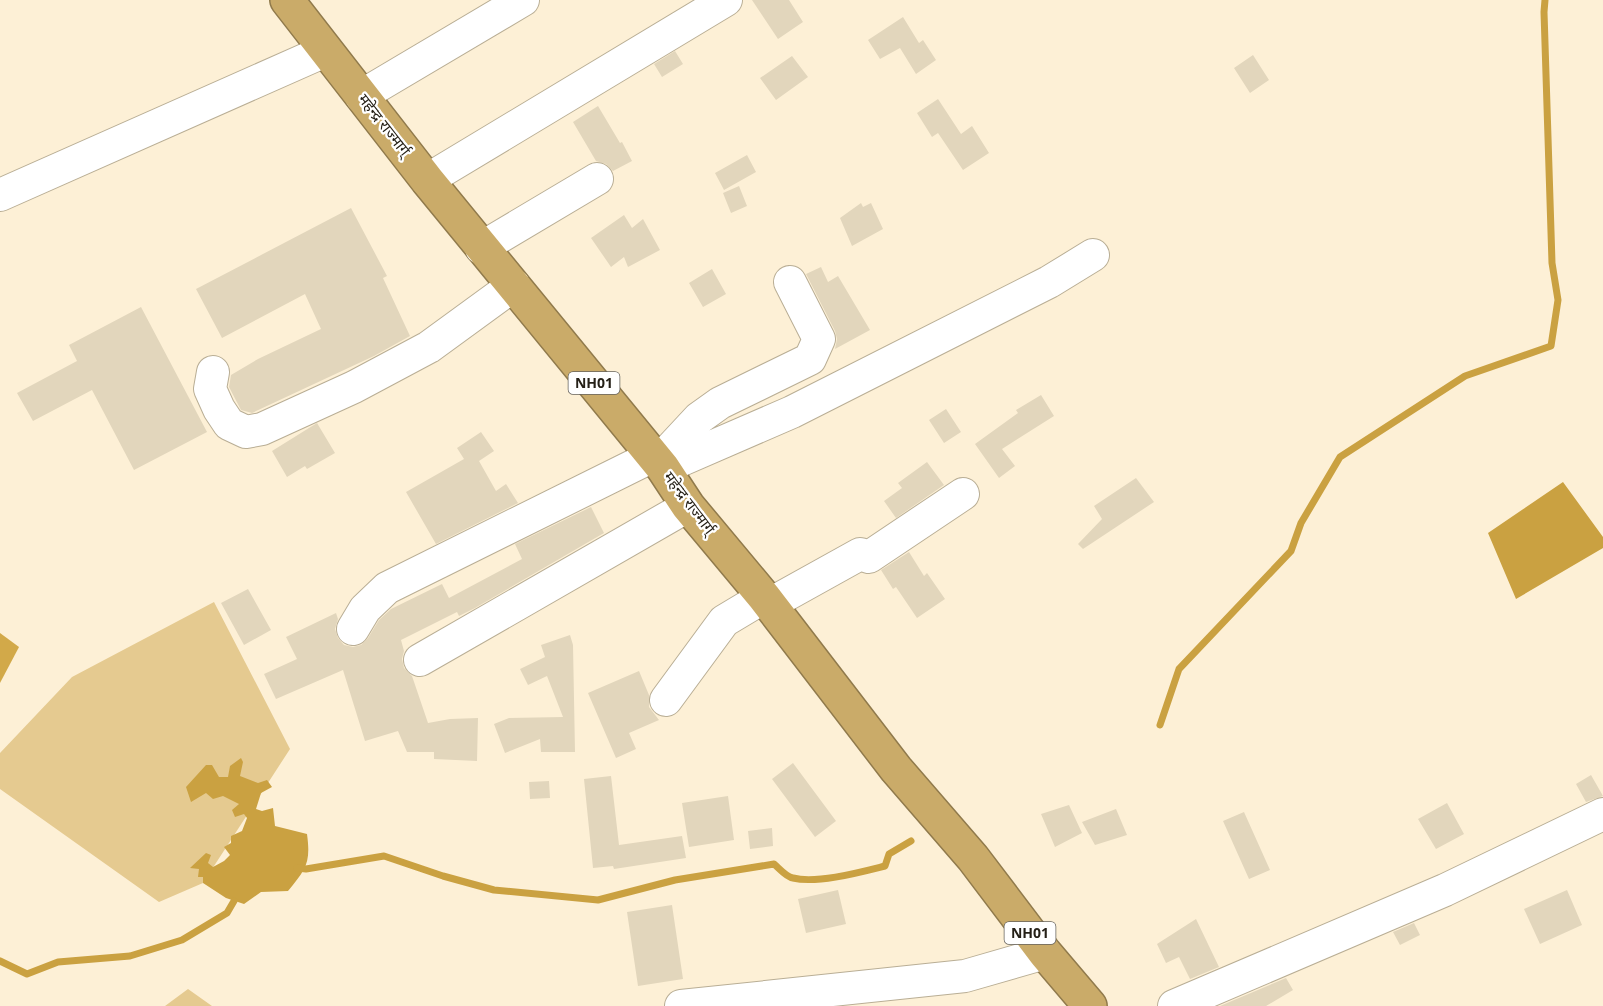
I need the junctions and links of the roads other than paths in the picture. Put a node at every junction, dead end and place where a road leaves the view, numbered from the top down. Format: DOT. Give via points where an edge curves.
graph roads {
  1 [pos="523,0"];
  2 [pos="726,0"];
  3 [pos="290,1"];
  4 [pos="325,51"];
  5 [pos="361,96"];
  6 [pos="597,179"];
  7 [pos="427,180"];
  8 [pos="0,195"];
  9 [pos="481,248"];
  10 [pos="1093,255"];
  11 [pos="790,282"];
  12 [pos="514,285"];
  13 [pos="213,372"];
  14 [pos="658,462"];
  15 [pos="963,494"];
  16 [pos="688,506"];
  17 [pos="767,601"];
  18 [pos="353,629"];
  19 [pos="420,660"];
  20 [pos="666,700"];
  21 [pos="1603,814"];
  22 [pos="1045,953"];
  23 [pos="681,1006"];
  24 [pos="1090,1006"];
  25 [pos="1174,1006"];
  1 -- 5 [label="street"];
  2 -- 7 [label="street"];
  3 -- 4 [label="highway, महेन्द्र राज्मार्ग् / NH01"];
  4 -- 5 [label="highway, महेन्द्र राज्मार्ग् / NH01"];
  4 -- 8 [label="street"];
  5 -- 7 [label="highway, महेन्द्र राज्मार्ग् / NH01"];
  6 -- 9 [label="street"];
  7 -- 9 [label="highway, महेन्द्र राज्मार्ग् / NH01"];
  9 -- 12 [label="highway, महेन्द्र राज्मार्ग् / NH01"];
  10 -- 14 [label="street" via="1049,282 792,412"];
  11 -- 14 [label="street" via="819,339 810,359 720,403 699,418"];
  12 -- 13 [label="street" via="429,347 262,429 246,432 229,424 210,389"];
  12 -- 14 [label="highway, महेन्द्र राज्मार्ग् / NH01"];
  14 -- 16 [label="highway, महेन्द्र राज्मार्ग् / NH01"];
  14 -- 18 [label="street" via="387,588 365,609"];
  15 -- 17 [label="street" via="869,557 860,555"];
  16 -- 17 [label="highway, महेन्द्र राज्मार्ग् / NH01"];
  16 -- 19 [label="street"];
  17 -- 20 [label="street" via="724,621"];
  17 -- 22 [label="highway, महेन्द्र राज्मार्ग् / NH01"];
  21 -- 25 [label="street" via="1445,890"];
  22 -- 23 [label="street" via="965,976"];
  22 -- 24 [label="highway, महेन्द्र राज्मार्ग् / NH01"];
}
